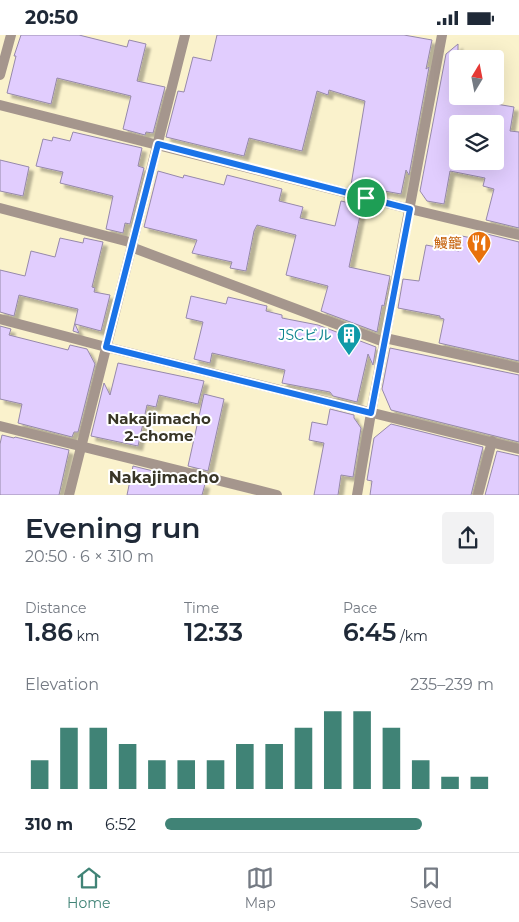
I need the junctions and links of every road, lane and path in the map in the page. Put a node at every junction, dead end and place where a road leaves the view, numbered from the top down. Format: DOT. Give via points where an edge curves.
graph roads {
  1 [pos="11,35"];
  2 [pos="185,35"];
  3 [pos="442,35"];
  4 [pos="0,75"];
  5 [pos="0,105"];
  6 [pos="158,144"];
  7 [pos="0,208"];
  8 [pos="410,209"];
  9 [pos="519,235"];
  10 [pos="132,245"];
  11 [pos="0,319"];
  12 [pos="385,340"];
  13 [pos="106,347"];
  14 [pos="519,368"];
  15 [pos="371,413"];
  16 [pos="0,426"];
  17 [pos="492,441"];
  18 [pos="81,445"];
  19 [pos="519,449"];
  20 [pos="69,495"];
  21 [pos="276,495"];
  22 [pos="357,495"];
  23 [pos="478,495"];
  1 -- 4 [label="street"];
  2 -- 6 [label="street"];
  3 -- 8 [label="street"];
  5 -- 6 [label="street"];
  6 -- 8 [label="street"];
  6 -- 10 [label="street"];
  7 -- 10 [label="street"];
  8 -- 9 [label="street"];
  8 -- 12 [label="street"];
  10 -- 12 [label="street"];
  10 -- 13 [label="street"];
  11 -- 13 [label="street"];
  12 -- 14 [label="street"];
  12 -- 15 [label="street"];
  13 -- 15 [label="street"];
  13 -- 18 [label="street"];
  15 -- 17 [label="street"];
  15 -- 22 [label="street"];
  16 -- 18 [label="street"];
  17 -- 19 [label="street"];
  17 -- 23 [label="street"];
  18 -- 20 [label="street"];
  18 -- 21 [label="street"];
}
